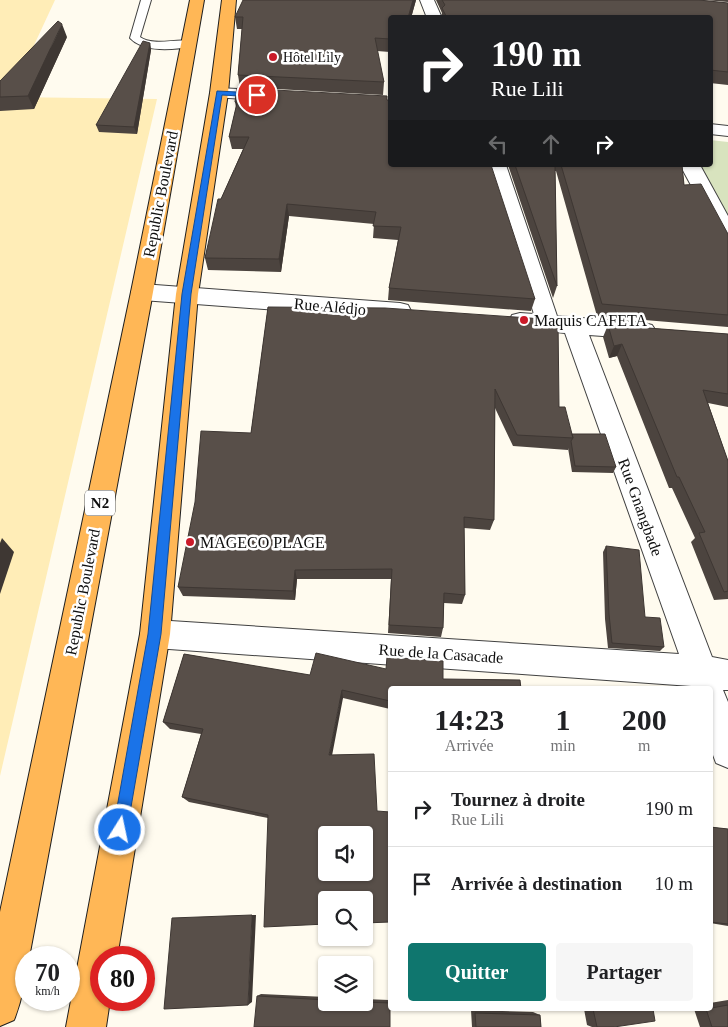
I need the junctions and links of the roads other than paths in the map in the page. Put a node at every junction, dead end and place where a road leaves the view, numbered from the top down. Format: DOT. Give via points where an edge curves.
graph roads {
  1 [pos="146,0"];
  2 [pos="197,0"];
  3 [pos="230,0"];
  4 [pos="428,0"];
  5 [pos="435,15"];
  6 [pos="189,44"];
  7 [pos="219,93"];
  8 [pos="286,96"];
  9 [pos="713,129"];
  10 [pos="728,131"];
  11 [pos="497,167"];
  12 [pos="691,167"];
  13 [pos="728,235"];
  14 [pos="142,292"];
  15 [pos="187,294"];
  16 [pos="421,313"];
  17 [pos="499,319"];
  18 [pos="561,324"];
  19 [pos="661,332"];
  20 [pos="155,634"];
  21 [pos="712,683"];
  22 [pos="713,687"];
  23 [pos="728,751"];
  24 [pos="0,1006"];
  25 [pos="86,1027"];
  1 -- 6 [label="lane" via="135,38 140,44"];
  2 -- 6 [label="highway, Republic Boulevard / N2"];
  3 -- 7 [label="highway"];
  4 -- 5 [label="street"];
  6 -- 14 [label="highway, Republic Boulevard / N2"];
  7 -- 8 [label="street"];
  7 -- 15 [label="highway"];
  9 -- 10 [label="street"];
  11 -- 18 [label="street, Rue Gnangbade"];
  12 -- 13 [label="street"];
  14 -- 15 [label="street, Rue Alédjo"];
  14 -- 24 [label="highway, Republic Boulevard / N2"];
  15 -- 16 [label="street, Rue Alédjo"];
  15 -- 20 [label="highway"];
  17 -- 18 [label="street"];
  18 -- 19 [label="street"];
  18 -- 21 [label="street, Rue Gnangbade"];
  20 -- 21 [label="street, Rue de la Casacade"];
  20 -- 25 [label="highway"];
  22 -- 23 [label="street, Rue Gnangbade"];
}
